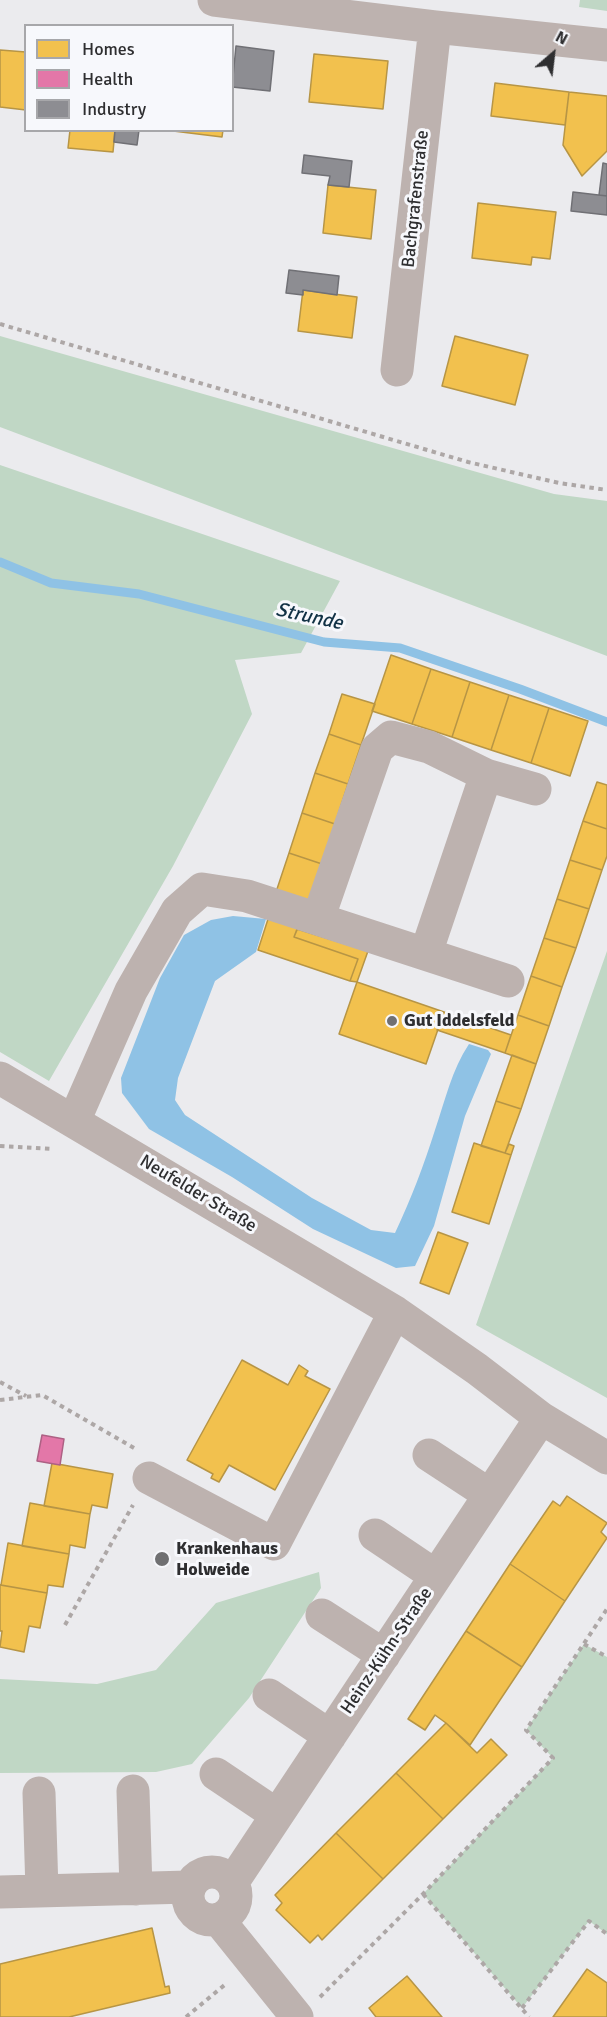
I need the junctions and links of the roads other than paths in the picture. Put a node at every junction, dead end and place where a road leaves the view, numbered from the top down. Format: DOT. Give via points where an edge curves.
graph roads {
  1 [pos="214,0"];
  2 [pos="435,27"];
  3 [pos="607,45"];
  4 [pos="397,370"];
  5 [pos="486,775"];
  6 [pos="535,789"];
  7 [pos="318,919"];
  8 [pos="426,953"];
  9 [pos="508,981"];
  10 [pos="0,1078"];
  11 [pos="74,1121"];
  12 [pos="395,1312"];
  13 [pos="541,1418"];
  14 [pos="429,1455"];
  15 [pos="607,1458"];
  16 [pos="149,1478"];
  17 [pos="490,1495"];
  18 [pos="375,1535"];
  19 [pos="436,1576"];
  20 [pos="322,1615"];
  21 [pos="384,1655"];
  22 [pos="269,1695"];
  23 [pos="330,1736"];
  24 [pos="216,1774"];
  25 [pos="133,1791"];
  26 [pos="39,1793"];
  27 [pos="278,1815"];
  28 [pos="232,1883"];
  29 [pos="189,1887"];
  30 [pos="136,1889"];
  31 [pos="42,1891"];
  32 [pos="0,1892"];
  33 [pos="218,1919"];
  34 [pos="297,2017"];
  1 -- 2 [label="street"];
  2 -- 3 [label="street"];
  2 -- 4 [label="street, Bachgrafenstraße"];
  5 -- 6 [label="street"];
  5 -- 7 [label="street" via="429,747 391,737 376,749"];
  5 -- 8 [label="street"];
  7 -- 8 [label="street"];
  7 -- 11 [label="street" via="247,896 202,889 177,911 131,991"];
  8 -- 9 [label="street"];
  10 -- 11 [label="street, Neufelder Straße"];
  11 -- 12 [label="street, Neufelder Straße"];
  12 -- 13 [label="street, Neufelder Straße"];
  12 -- 16 [label="street" via="274,1544"];
  13 -- 15 [label="street, Neufelder Straße"];
  13 -- 17 [label="street, Heinz-Kühn-Straße"];
  14 -- 17 [label="street"];
  17 -- 19 [label="street, Heinz-Kühn-Straße"];
  18 -- 19 [label="street"];
  19 -- 21 [label="street, Heinz-Kühn-Straße"];
  20 -- 21 [label="street"];
  21 -- 23 [label="street, Heinz-Kühn-Straße"];
  22 -- 23 [label="street"];
  23 -- 27 [label="street, Heinz-Kühn-Straße"];
  24 -- 27 [label="street"];
  25 -- 30 [label="street"];
  26 -- 31 [label="street"];
  27 -- 28 [label="street, Heinz-Kühn-Straße"];
  28 -- 29 [label="street" via="222,1874 209,1872 197,1876"];
  28 -- 33 [label="street, Heinz-Kühn-Straße" via="234,1905"];
  29 -- 30 [label="street"];
  29 -- 33 [label="street" via="188,1902 196,1915"];
  30 -- 31 [label="street"];
  31 -- 32 [label="street"];
  33 -- 34 [label="street"];
}
